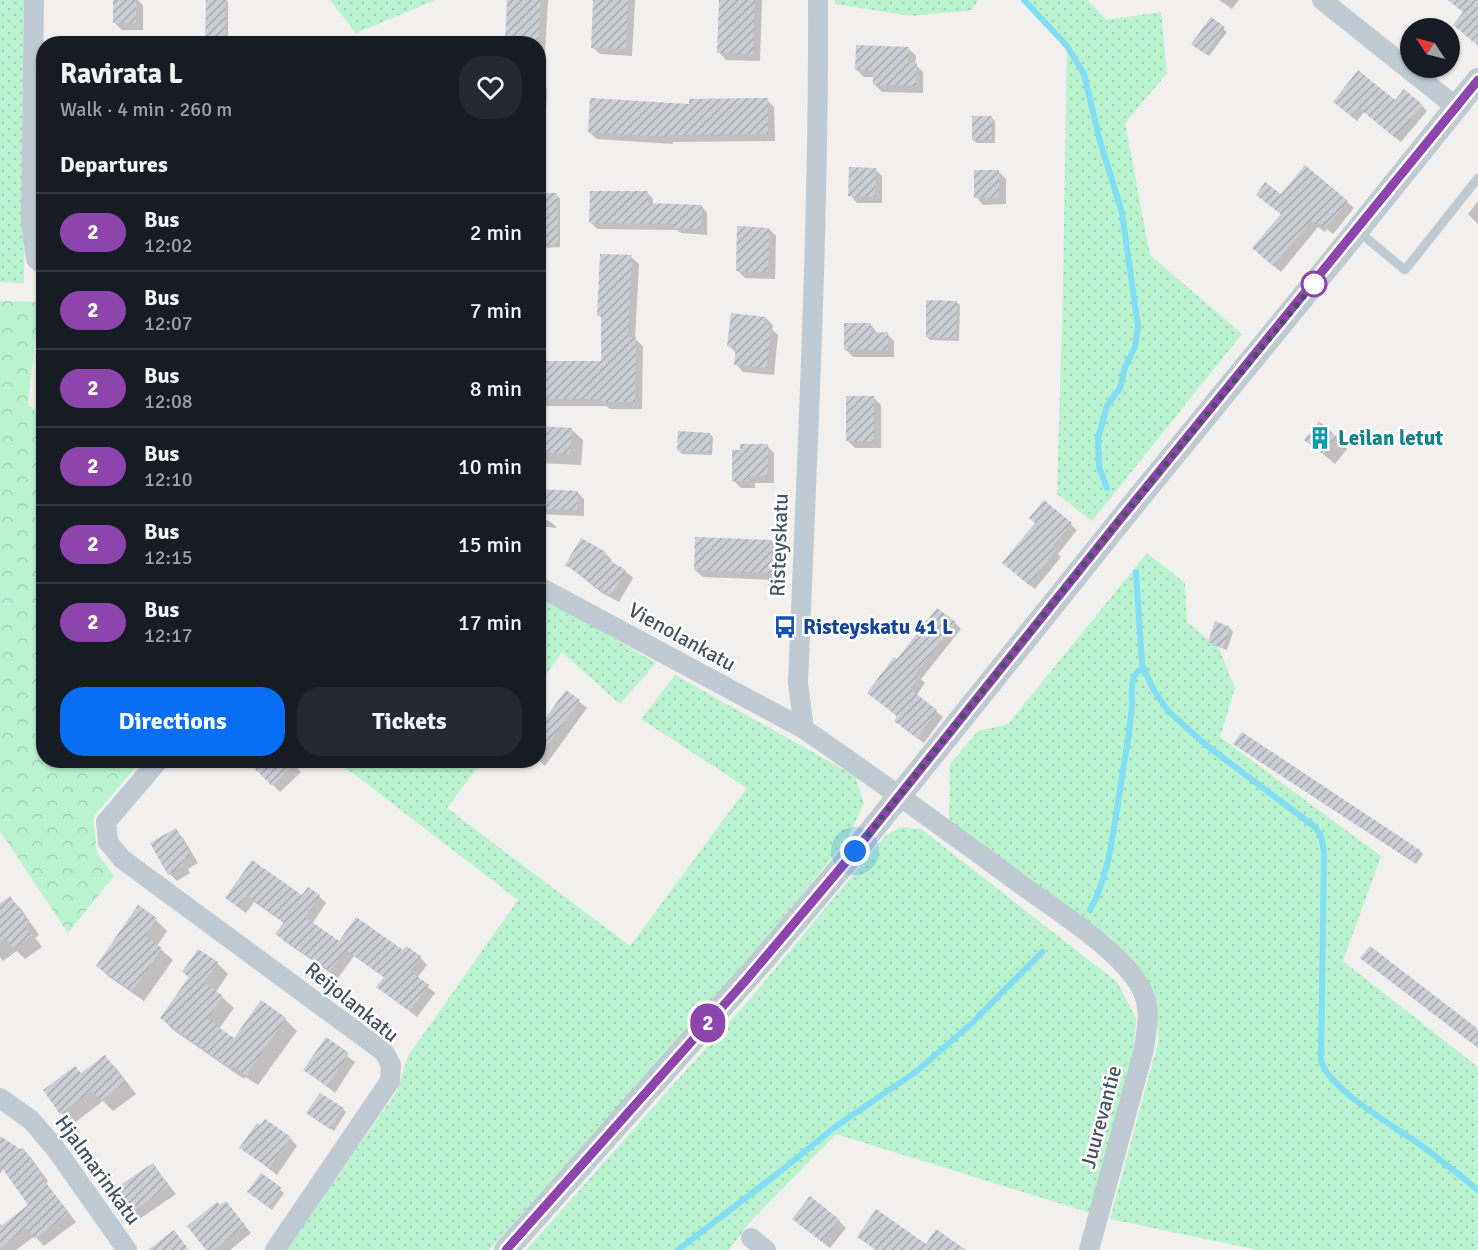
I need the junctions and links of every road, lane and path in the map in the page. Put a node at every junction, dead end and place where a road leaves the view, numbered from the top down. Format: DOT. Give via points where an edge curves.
graph roads {
  1 [pos="34,0"];
  2 [pos="819,0"];
  3 [pos="1322,0"];
  4 [pos="1478,80"];
  5 [pos="1456,107"];
  6 [pos="1478,178"];
  7 [pos="1357,230"];
  8 [pos="36,259"];
  9 [pos="546,590"];
  10 [pos="804,729"];
  11 [pos="152,768"];
  12 [pos="900,796"];
  13 [pos="0,1098"];
  14 [pos="127,1250"];
  15 [pos="275,1250"];
  16 [pos="506,1250"];
  17 [pos="1089,1250"];
  1 -- 8 [label="street" via="31,222"];
  2 -- 10 [label="street, Risteyskatu" via="798,682"];
  3 -- 5 [label="street"];
  4 -- 5 [label="street"];
  5 -- 7 [label="street"];
  6 -- 7 [label="lane" via="1405,270"];
  7 -- 12 [label="street"];
  9 -- 10 [label="street, Vienolankatu"];
  10 -- 12 [label="street"];
  11 -- 15 [label="street, Reijolankatu" via="106,822 108,842 122,859 183,906 384,1052 391,1065 390,1082"];
  12 -- 16 [label="street" via="754,970"];
  12 -- 17 [label="street, Juurevantie" via="1102,945 1131,973 1144,995 1148,1016 1144,1049"];
  13 -- 14 [label="street, Hjalmarinkatu" via="31,1120 55,1148"];
}
